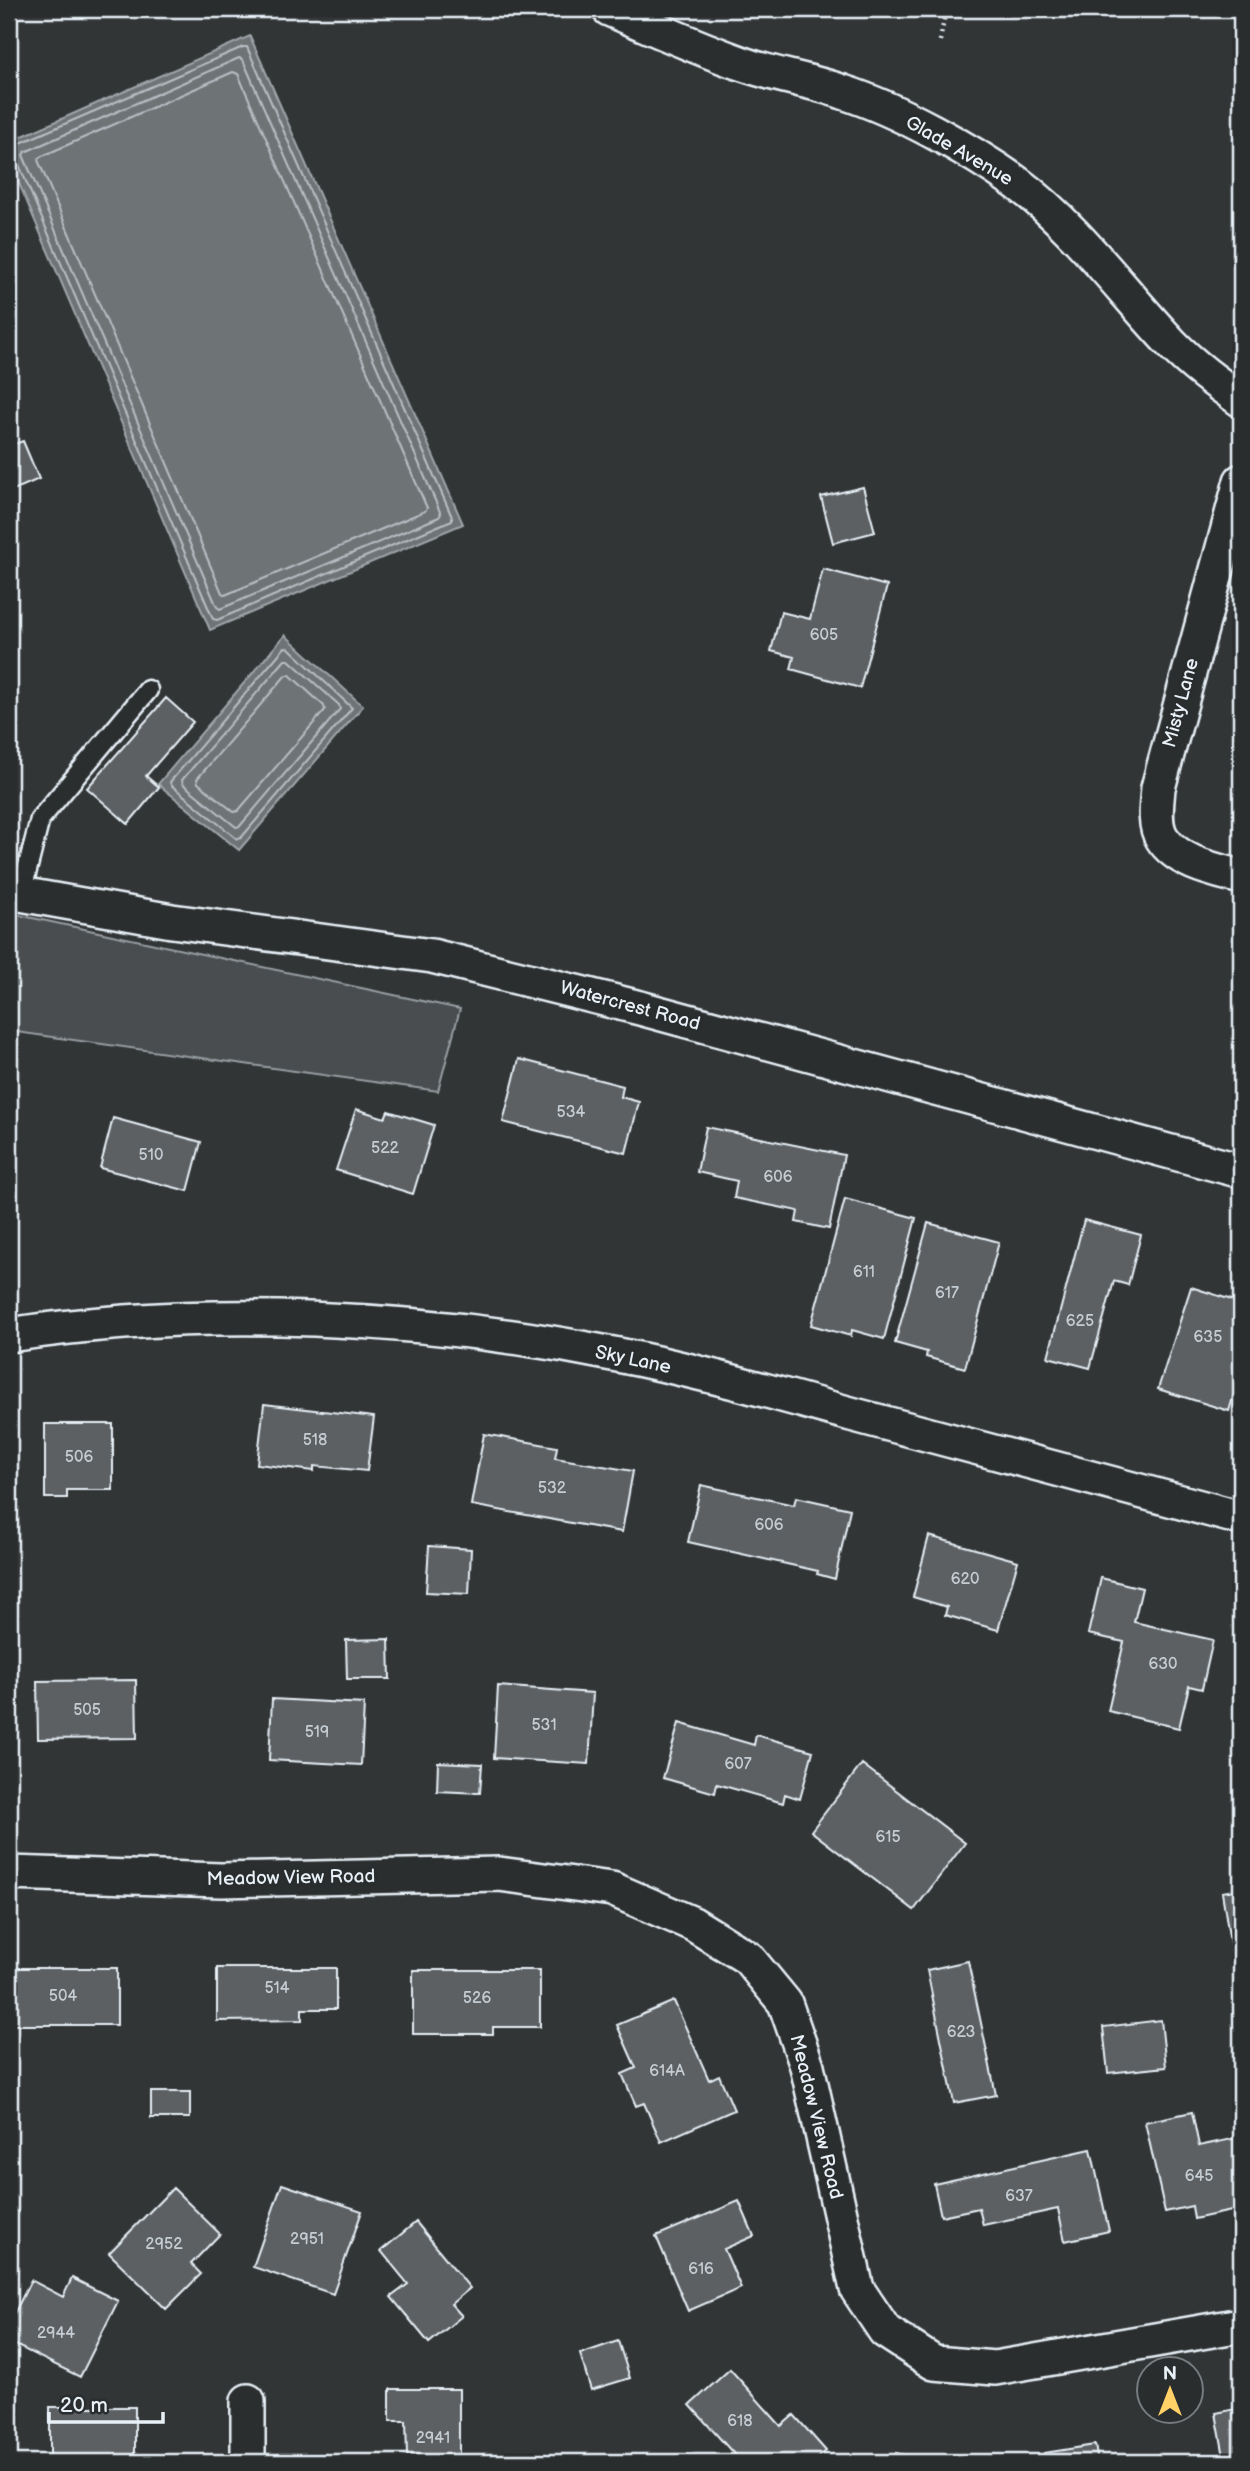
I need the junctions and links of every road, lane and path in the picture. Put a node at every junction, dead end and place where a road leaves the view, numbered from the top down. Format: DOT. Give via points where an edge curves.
graph roads {
  1 [pos="609,9"];
  2 [pos="946,9"];
  3 [pos="940,41"];
  4 [pos="1241,400"];
  5 [pos="1241,481"];
  6 [pos="148,690"];
  7 [pos="1241,877"];
  8 [pos="15,893"];
  9 [pos="1241,1171"];
  10 [pos="9,1335"];
  11 [pos="1241,1518"];
  12 [pos="9,1873"];
  13 [pos="1241,2325"];
  14 [pos="248,2401"];
  15 [pos="248,2462"];
  1 -- 4 [label="street, Glade Avenue" via="749,66 845,92 981,159 1063,224 1173,345"];
  2 -- 3 [label="path"];
  5 -- 7 [label="street, Misty Lane" via="1158,788 1156,814 1161,837 1176,852 1200,865"];
  6 -- 8 [label="lane" via="40,819"];
  8 -- 9 [label="street, Watercrest Road" via="172,921 432,956"];
  10 -- 11 [label="street, Sky Lane" via="183,1319 349,1321 489,1335 618,1355 711,1377"];
  12 -- 13 [label="street, Meadow View Road" via="221,1880 499,1874 612,1889 693,1924 748,1958 785,2003 807,2066 857,2289 885,2331 934,2363 995,2368"];
  14 -- 15 [label="street"];
}
